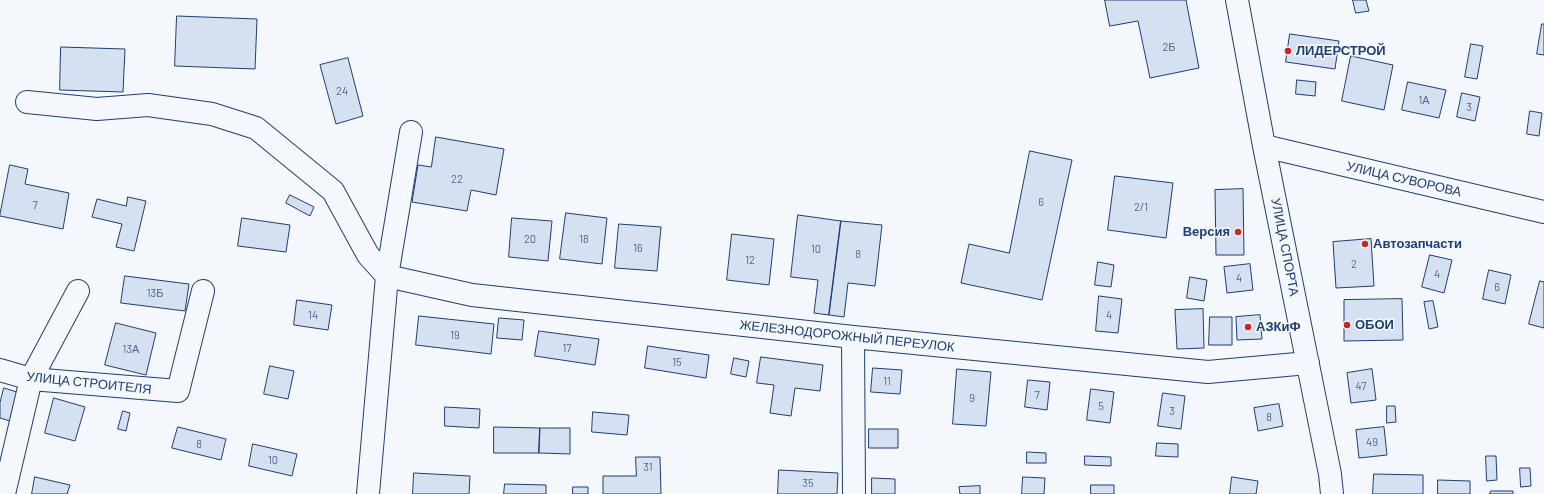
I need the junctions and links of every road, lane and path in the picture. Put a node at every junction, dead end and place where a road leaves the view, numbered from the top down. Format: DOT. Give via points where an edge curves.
graph roads {
  1 [pos="1237,0"];
  2 [pos="27,102"];
  3 [pos="411,132"];
  4 [pos="1264,146"];
  5 [pos="1544,212"];
  6 [pos="387,276"];
  7 [pos="78,291"];
  8 [pos="203,291"];
  9 [pos="853,338"];
  10 [pos="1308,363"];
  11 [pos="0,370"];
  12 [pos="31,379"];
  13 [pos="4,494"];
  14 [pos="368,494"];
  15 [pos="854,494"];
  16 [pos="1332,494"];
  1 -- 4 [label="street, УЛИЦА СПОРТА"];
  2 -- 6 [label="street" via="97,110 148,104 212,114 256,128 333,191 368,255"];
  3 -- 6 [label="street"];
  4 -- 5 [label="street, УЛИЦА СУВОРОВА"];
  4 -- 10 [label="street, УЛИЦА СПОРТА"];
  6 -- 9 [label="street, ЖЕЛЕЗНОДОРОЖНЫЙ ПЕРЕУЛОК" via="472,295"];
  6 -- 14 [label="street"];
  7 -- 12 [label="street"];
  8 -- 12 [label="street, УЛИЦА СТРОИТЕЛЯ" via="178,391"];
  9 -- 10 [label="street, ЖЕЛЕЗНОДОРОЖНЫЙ ПЕРЕУЛОК" via="1208,372"];
  9 -- 15 [label="street"];
  10 -- 16 [label="street, УЛИЦА СПОРТА"];
  11 -- 12 [label="street, УЛИЦА СТРОИТЕЛЯ"];
  12 -- 13 [label="street"];
}
